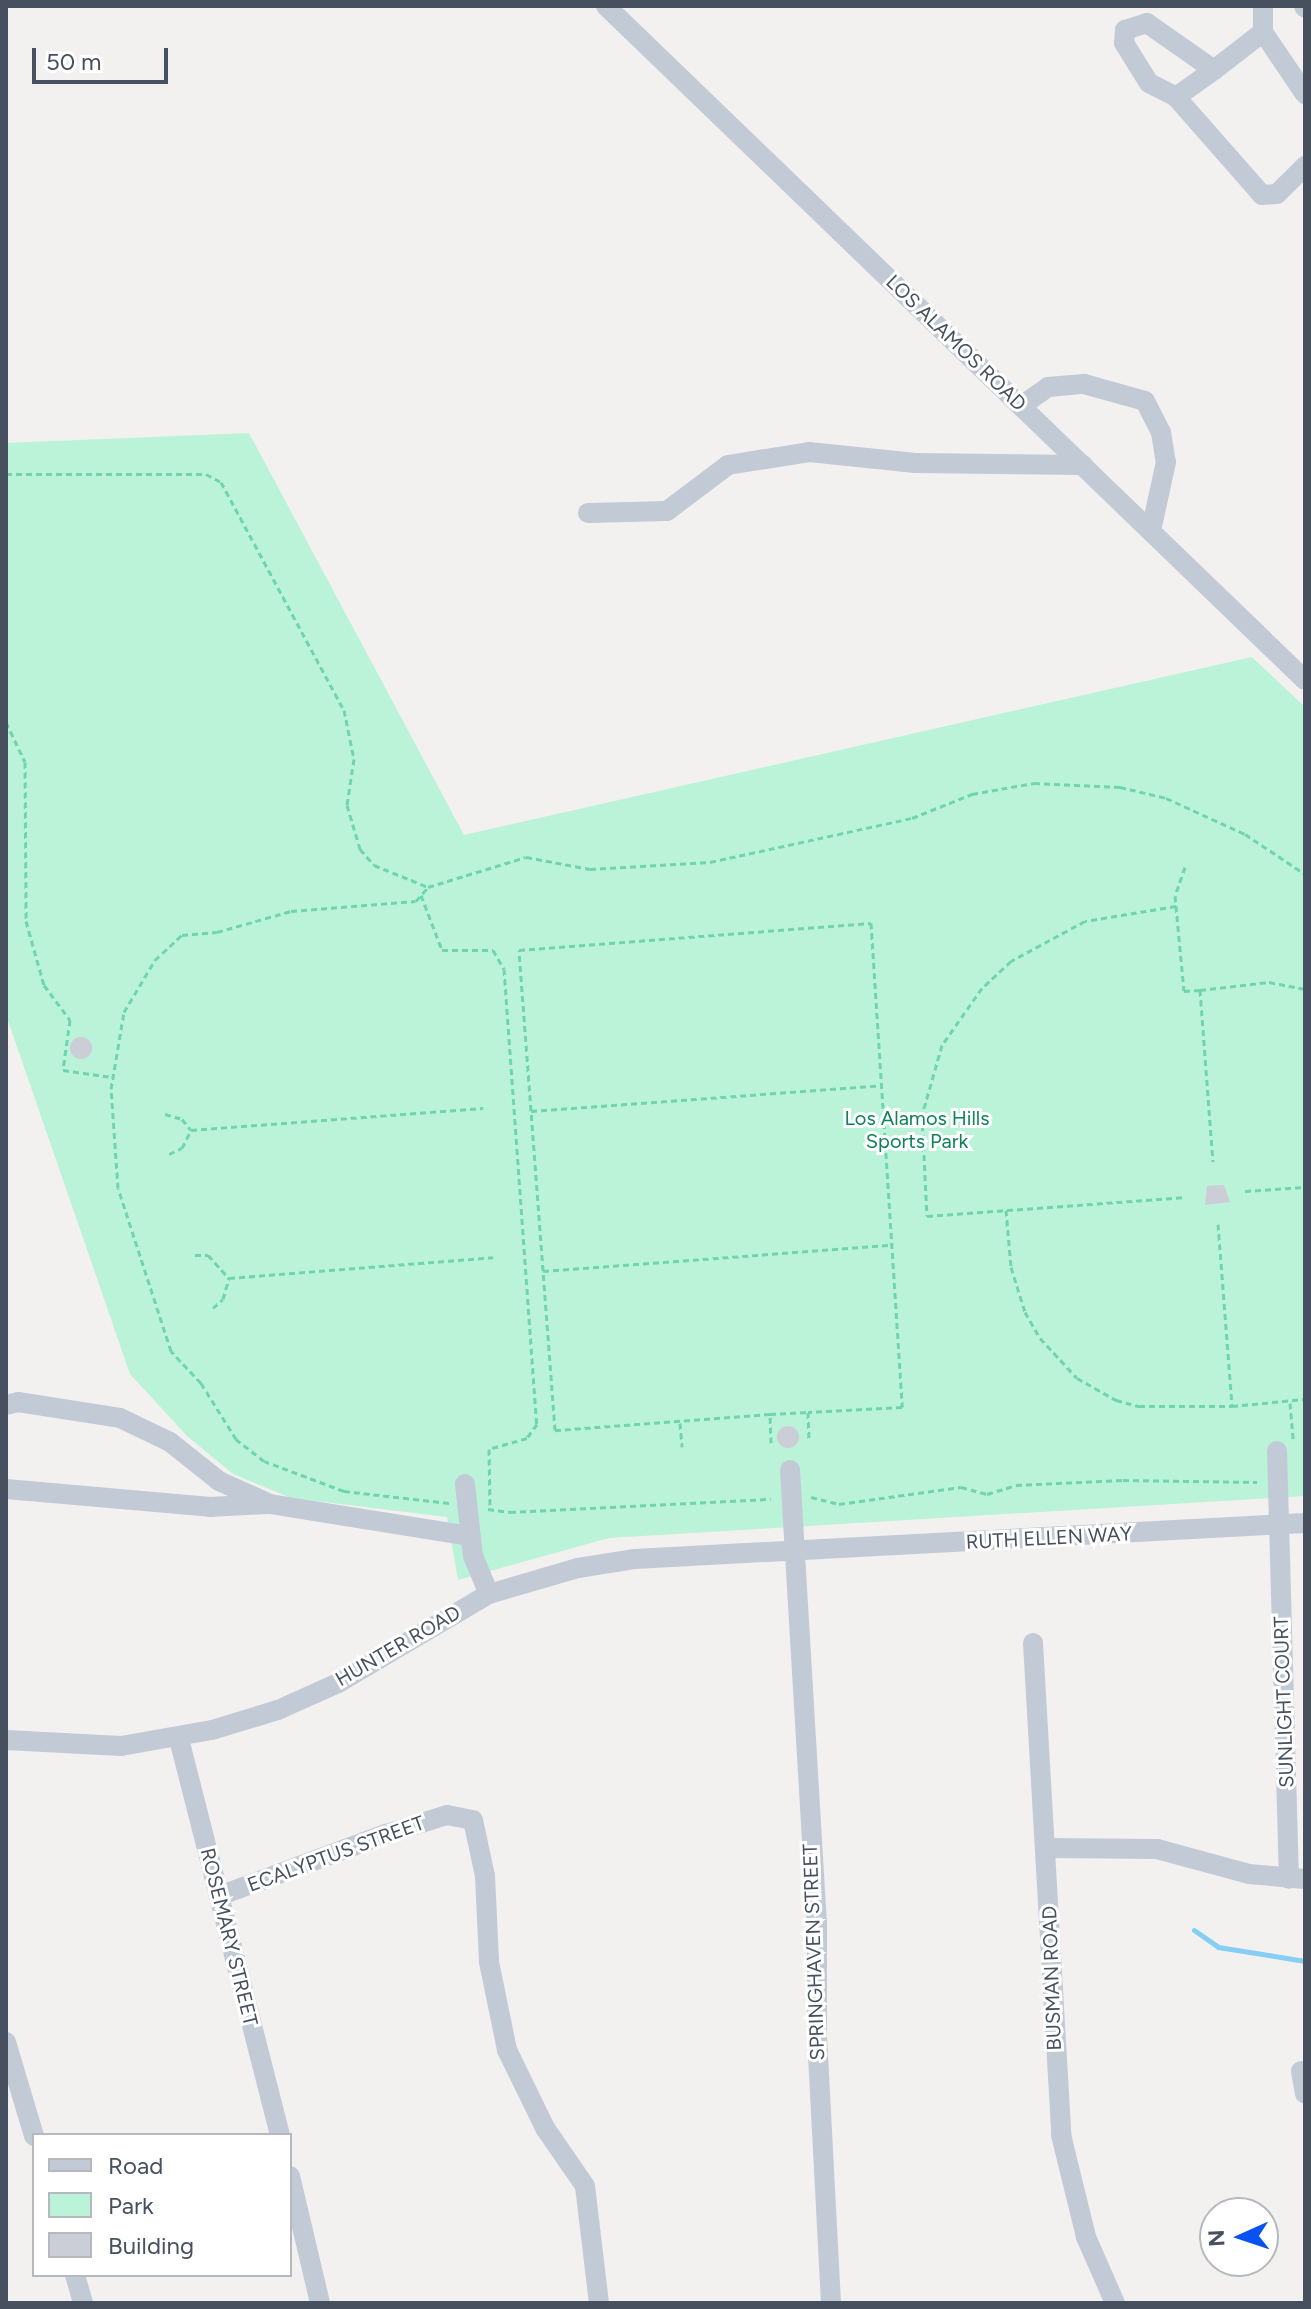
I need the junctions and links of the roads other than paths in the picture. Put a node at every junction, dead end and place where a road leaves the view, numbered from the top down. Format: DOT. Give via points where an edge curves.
graph roads {
  1 [pos="606,6"];
  2 [pos="1263,6"];
  3 [pos="1263,32"];
  4 [pos="1214,70"];
  5 [pos="1305,94"];
  6 [pos="1176,97"];
  7 [pos="1305,166"];
  8 [pos="1021,406"];
  9 [pos="1083,465"];
  10 [pos="588,513"];
  11 [pos="1151,531"];
  12 [pos="1305,680"];
  13 [pos="6,1405"];
  14 [pos="1277,1451"];
  15 [pos="790,1470"];
  16 [pos="465,1484"];
  17 [pos="6,1489"];
  18 [pos="270,1504"];
  19 [pos="1305,1523"];
  20 [pos="1278,1525"];
  21 [pos="469,1536"];
  22 [pos="793,1553"];
  23 [pos="489,1594"];
  24 [pos="1033,1643"];
  25 [pos="179,1739"];
  26 [pos="6,1740"];
  27 [pos="1047,1848"];
  28 [pos="1297,1879"];
  29 [pos="219,1896"];
  30 [pos="6,2042"];
  31 [pos="1301,2071"];
  32 [pos="1305,2094"];
  33 [pos="33,2133"];
  34 [pos="279,2133"];
  35 [pos="292,2184"];
  36 [pos="76,2277"];
  37 [pos="83,2303"];
  38 [pos="320,2303"];
  39 [pos="599,2303"];
  40 [pos="831,2303"];
  41 [pos="1115,2303"];
  1 -- 8 [label="street, LOS ALAMOS ROAD"];
  2 -- 3 [label="street"];
  3 -- 4 [label="street"];
  3 -- 5 [label="street"];
  4 -- 6 [label="street"];
  4 -- 6 [label="street" via="1147,23 1125,30 1124,43 1149,83"];
  6 -- 7 [label="street" via="1262,195 1277,194"];
  8 -- 9 [label="street, LOS ALAMOS ROAD"];
  8 -- 11 [label="street" via="1048,387 1084,384 1145,401 1161,432 1166,462"];
  9 -- 10 [label="street" via="915,463 809,452 728,465 667,511"];
  9 -- 11 [label="street, LOS ALAMOS ROAD"];
  11 -- 12 [label="street, LOS ALAMOS ROAD"];
  13 -- 18 [label="street" via="18,1402 120,1418 170,1442 219,1481"];
  14 -- 20 [label="street, SUNLIGHT COURT"];
  15 -- 22 [label="street, SPRINGHAVEN STREET"];
  16 -- 21 [label="street"];
  17 -- 18 [label="street" via="210,1507"];
  18 -- 21 [label="street"];
  19 -- 20 [label="street, RUTH ELLEN WAY"];
  20 -- 22 [label="street, RUTH ELLEN WAY"];
  20 -- 28 [label="street, SUNLIGHT COURT"];
  21 -- 23 [label="street"];
  22 -- 23 [label="street, HUNTER ROAD" via="635,1559 529,1579"];
  22 -- 40 [label="street, SPRINGHAVEN STREET" via="817,1923 817,2036"];
  23 -- 25 [label="street, HUNTER ROAD" via="340,1682 278,1710"];
  24 -- 27 [label="street, BUSMAN ROAD"];
  25 -- 26 [label="street, HUNTER ROAD" via="121,1746"];
  25 -- 29 [label="street, ROSEMARY STREET"];
  27 -- 28 [label="street" via="1157,1849 1249,1874"];
  27 -- 41 [label="street, BUSMAN ROAD" via="1061,2135 1086,2237"];
  29 -- 34 [label="street, ROSEMARY STREET"];
  29 -- 39 [label="street, ECALYPTUS STREET" via="447,1815 473,1820 485,1876 489,1962 507,2050 545,2128 585,2186"];
  30 -- 33 [label="street"];
  31 -- 32 [label="street"];
  35 -- 38 [label="street"];
  36 -- 37 [label="street"];
}
